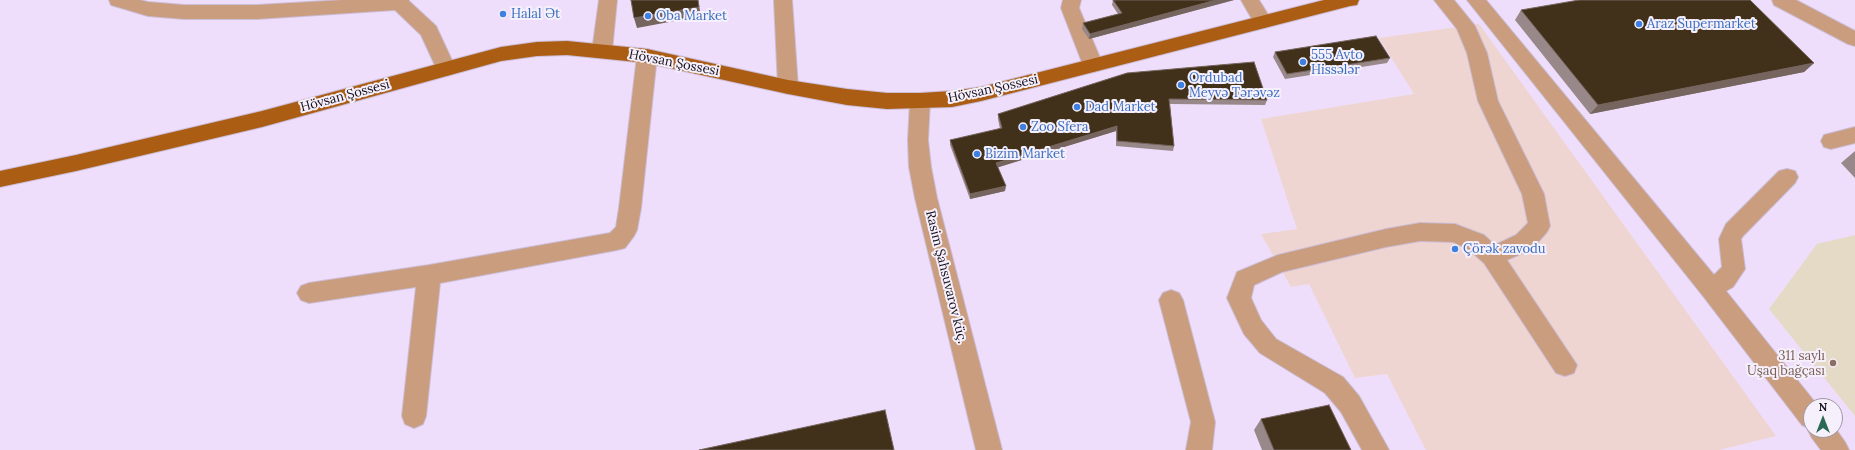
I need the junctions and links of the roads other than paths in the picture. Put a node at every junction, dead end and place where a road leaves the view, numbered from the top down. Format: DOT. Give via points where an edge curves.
graph roads {
  1 [pos="118,0"];
  2 [pos="608,0"];
  3 [pos="783,0"];
  4 [pos="1072,0"];
  5 [pos="1250,0"];
  6 [pos="1350,0"];
  7 [pos="1443,0"];
  8 [pos="1476,0"];
  9 [pos="1780,0"];
  10 [pos="399,2"];
  11 [pos="1263,21"];
  12 [pos="1855,39"];
  13 [pos="602,51"];
  14 [pos="647,56"];
  15 [pos="1093,65"];
  16 [pos="446,69"];
  17 [pos="788,87"];
  18 [pos="920,101"];
  19 [pos="1855,135"];
  20 [pos="1831,141"];
  21 [pos="1787,176"];
  22 [pos="0,179"];
  23 [pos="1492,256"];
  24 [pos="429,275"];
  25 [pos="1711,289"];
  26 [pos="309,293"];
  27 [pos="1171,300"];
  28 [pos="1565,365"];
  29 [pos="1803,407"];
  30 [pos="414,416"];
  31 [pos="1827,438"];
  32 [pos="989,450"];
  33 [pos="1199,450"];
  34 [pos="1376,450"];
  35 [pos="1836,450"];
  1 -- 10 [label="street" via="148,9 184,12 257,12"];
  2 -- 13 [label="street"];
  3 -- 17 [label="street"];
  4 -- 15 [label="street" via="1070,8"];
  5 -- 11 [label="street"];
  6 -- 11 [label="main road, Hövsan Şossesi"];
  7 -- 23 [label="street" via="1465,26 1478,54 1488,102 1533,194 1538,220 1539,226 1524,242"];
  8 -- 25 [label="street"];
  9 -- 12 [label="street"];
  10 -- 16 [label="street" via="429,31"];
  11 -- 15 [label="main road, Hövsan Şossesi"];
  13 -- 14 [label="main road, Hövsan Şossesi"];
  13 -- 16 [label="main road, Hövsan Şossesi" via="537,49 501,54"];
  14 -- 17 [label="main road, Hövsan Şossesi"];
  14 -- 24 [label="street" via="630,208 626,230 617,241"];
  15 -- 18 [label="main road, Hövsan Şossesi" via="981,94"];
  16 -- 22 [label="main road, Hövsan Şossesi" via="262,120"];
  17 -- 18 [label="main road, Hövsan Şossesi" via="886,101"];
  18 -- 32 [label="street, Rasim Şahsuvarov küç." via="918,140 926,198"];
  19 -- 20 [label="street"];
  21 -- 25 [label="street" via="1734,230 1730,239 1734,269 1725,280"];
  23 -- 28 [label="street"];
  23 -- 34 [label="street" via="1476,242 1454,234 1420,232 1278,264 1245,278 1239,298 1252,327 1268,346 1334,385 1350,404"];
  24 -- 26 [label="street"];
  24 -- 30 [label="street"];
  25 -- 29 [label="street"];
  27 -- 33 [label="street" via="1203,422"];
  31 -- 35 [label="street"];
}
